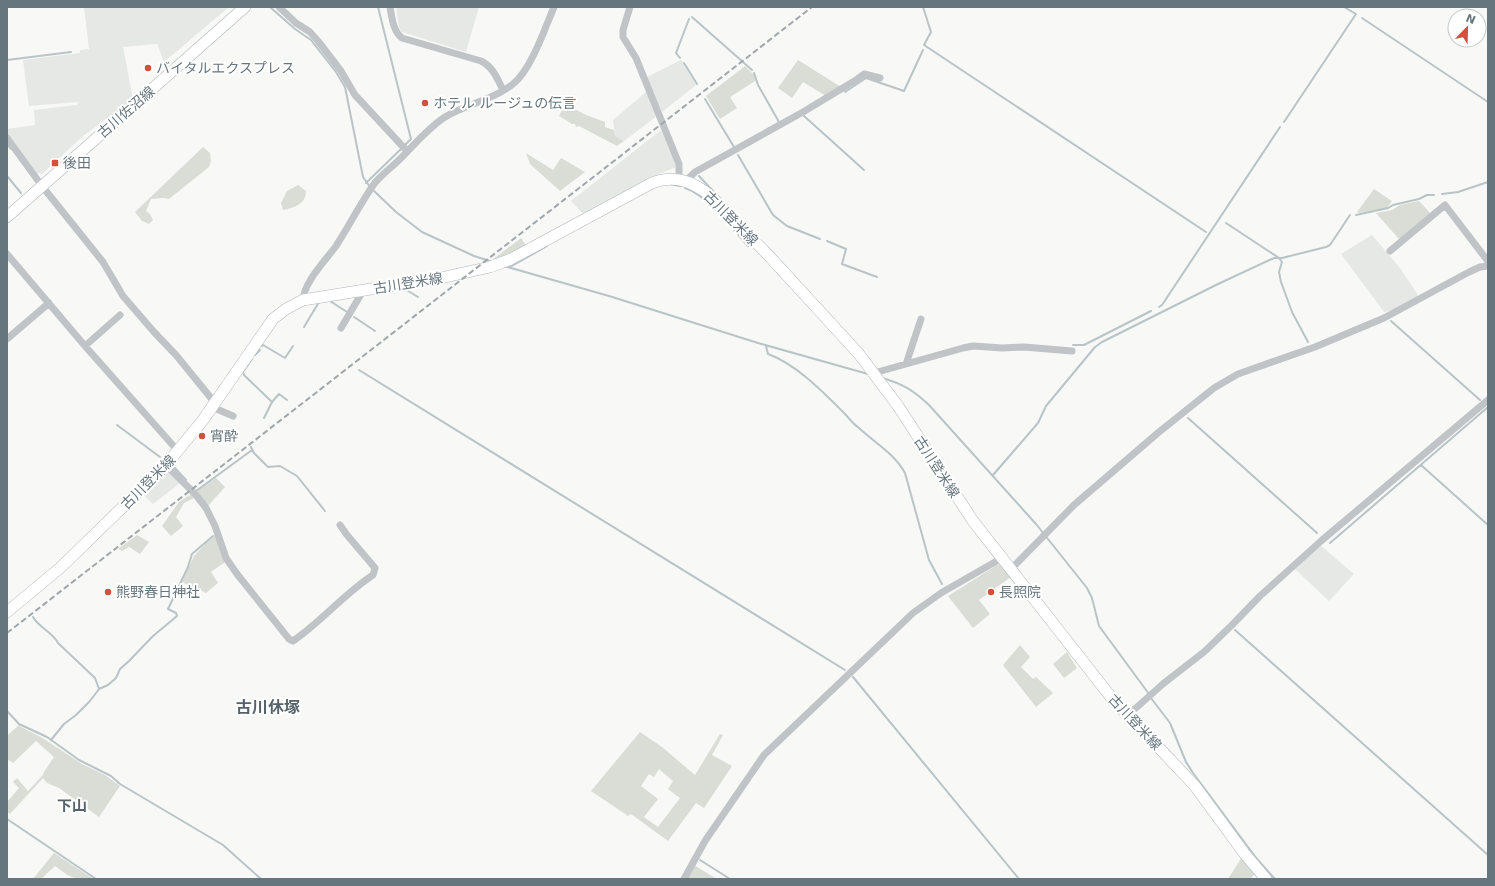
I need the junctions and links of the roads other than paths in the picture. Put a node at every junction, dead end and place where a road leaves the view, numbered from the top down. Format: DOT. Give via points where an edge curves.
graph roads {
  1 [pos="245,7"];
  2 [pos="279,7"];
  3 [pos="390,7"];
  4 [pos="554,7"];
  5 [pos="630,7"];
  6 [pos="880,78"];
  7 [pos="503,90"];
  8 [pos="7,138"];
  9 [pos="407,150"];
  10 [pos="683,180"];
  11 [pos="42,186"];
  12 [pos="7,217"];
  13 [pos="1390,251"];
  14 [pos="7,254"];
  15 [pos="1488,263"];
  16 [pos="1488,266"];
  17 [pos="359,290"];
  18 [pos="303,300"];
  19 [pos="49,303"];
  20 [pos="120,315"];
  21 [pos="921,319"];
  22 [pos="341,328"];
  23 [pos="7,339"];
  24 [pos="85,346"];
  25 [pos="1072,351"];
  26 [pos="906,364"];
  27 [pos="876,376"];
  28 [pos="1488,400"];
  29 [pos="214,405"];
  30 [pos="233,416"];
  31 [pos="178,452"];
  32 [pos="166,465"];
  33 [pos="340,524"];
  34 [pos="1002,558"];
  35 [pos="1011,569"];
  36 [pos="7,612"];
  37 [pos="1127,716"];
  38 [pos="684,879"];
  39 [pos="1266,879"];
  1 -- 11 [label="main road, 古川佐沼線"];
  2 -- 9 [label="street" via="310,32 355,95"];
  3 -- 7 [label="street" via="394,29 402,38 487,64"];
  4 -- 7 [label="street" via="530,61 513,84"];
  5 -- 10 [label="street" via="623,37 636,58 679,164"];
  6 -- 10 [label="street" via="864,74"];
  7 -- 9 [label="street" via="444,117"];
  8 -- 11 [label="street"];
  9 -- 18 [label="street" via="371,190 303,293"];
  10 -- 17 [label="main road, 古川登米線" via="661,180 652,183 510,259 490,267 446,277"];
  10 -- 27 [label="main road, 古川登米線" via="711,196 842,335"];
  11 -- 12 [label="main road, 古川佐沼線"];
  11 -- 29 [label="street" via="103,262 123,296 176,355"];
  13 -- 15 [label="street" via="1445,205"];
  14 -- 19 [label="street"];
  16 -- 35 [label="street" via="1469,272 1384,318 1238,374 1214,388 1074,505"];
  17 -- 18 [label="main road, 古川登米線"];
  17 -- 22 [label="street" via="360,296"];
  18 -- 29 [label="main road, 古川登米線" via="273,319"];
  19 -- 23 [label="street"];
  19 -- 24 [label="street"];
  20 -- 24 [label="street"];
  21 -- 26 [label="street"];
  24 -- 31 [label="street"];
  25 -- 26 [label="street" via="973,346"];
  26 -- 27 [label="street"];
  27 -- 34 [label="main road, 古川登米線" via="973,521"];
  28 -- 37 [label="street" via="1321,541 1260,596 1204,652"];
  29 -- 30 [label="street"];
  29 -- 31 [label="main road, 古川登米線"];
  31 -- 32 [label="main road, 古川登米線"];
  32 -- 33 [label="street" via="206,508 233,569 293,641 309,630 374,572 375,568"];
  32 -- 36 [label="main road, 古川登米線" via="60,568"];
  34 -- 35 [label="main road, 古川登米線"];
  34 -- 38 [label="street" via="941,593 913,613 764,755 705,841"];
  35 -- 37 [label="main road, 古川登米線"];
  37 -- 39 [label="main road, 古川登米線" via="1195,786"];
}
